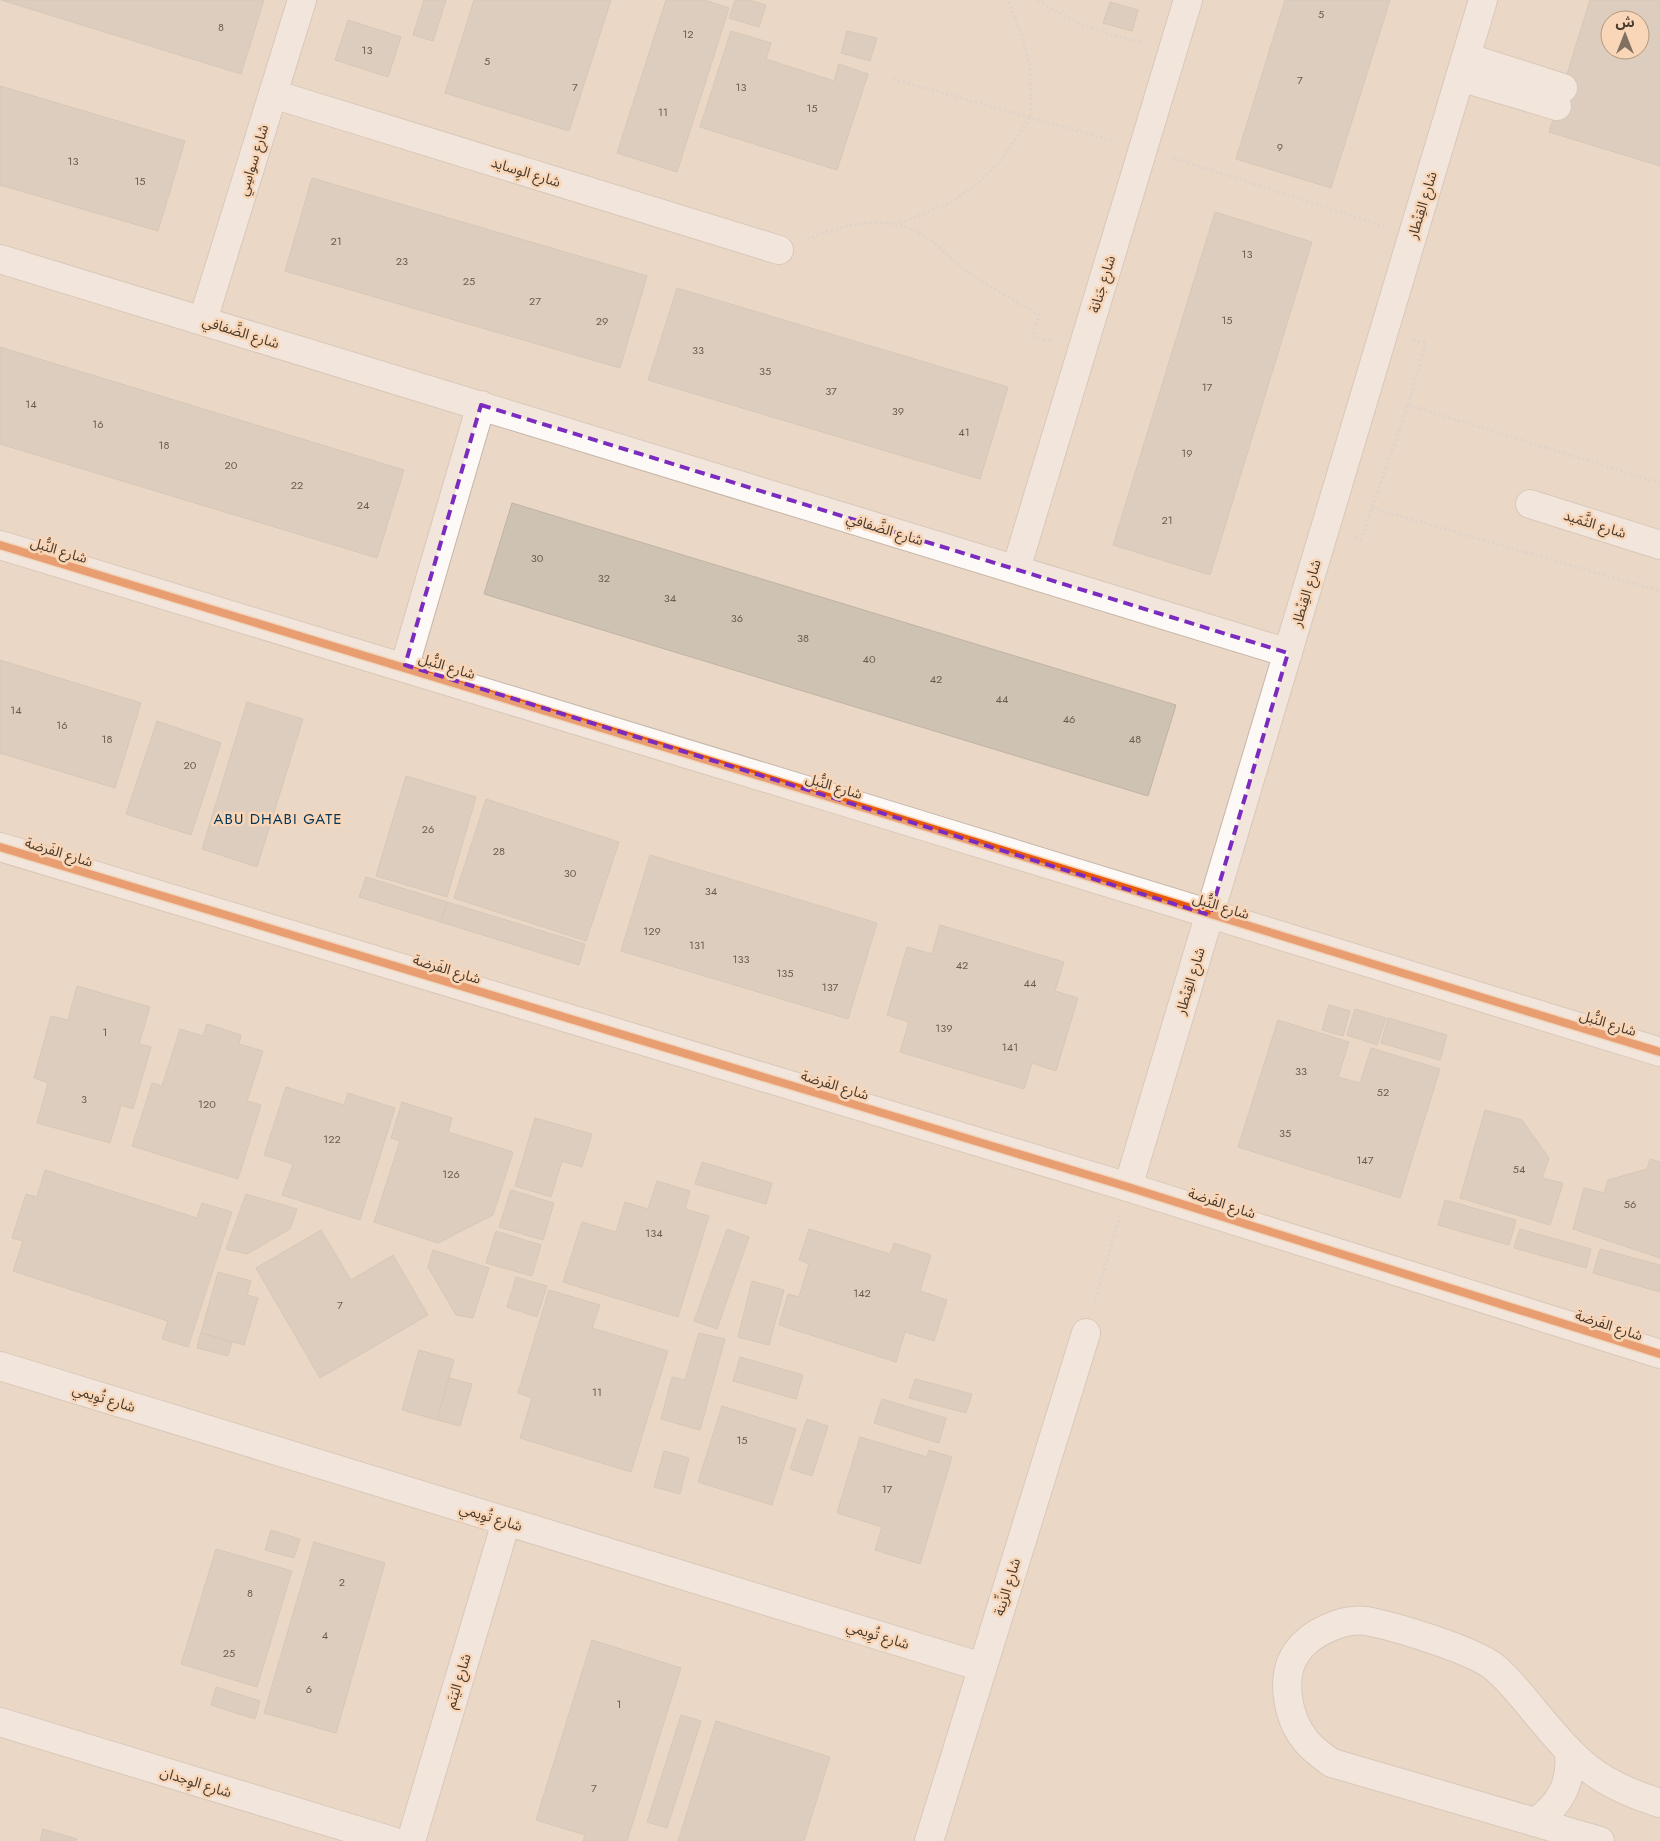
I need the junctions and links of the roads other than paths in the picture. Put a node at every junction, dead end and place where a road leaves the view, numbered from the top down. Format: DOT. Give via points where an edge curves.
graph roads {
  1 [pos="302,0"];
  2 [pos="1188,0"];
  3 [pos="1483,0"];
  4 [pos="1463,67"];
  5 [pos="273,94"];
  6 [pos="1560,97"];
  7 [pos="779,250"];
  8 [pos="0,258"];
  9 [pos="203,320"];
  10 [pos="482,405"];
  11 [pos="1530,504"];
  12 [pos="0,545"];
  13 [pos="1660,545"];
  14 [pos="1016,569"];
  15 [pos="1288,653"];
  16 [pos="404,665"];
  17 [pos="1,850"];
  18 [pos="1210,915"];
  19 [pos="1660,1052"];
  20 [pos="1128,1186"];
  21 [pos="1086,1333"];
  22 [pos="1660,1354"];
  23 [pos="0,1366"];
  24 [pos="506,1522"];
  25 [pos="982,1667"];
  26 [pos="0,1722"];
  27 [pos="1569,1753"];
  28 [pos="1660,1803"];
  29 [pos="1535,1822"];
  30 [pos="392,1841"];
  31 [pos="411,1841"];
  32 [pos="929,1841"];
  33 [pos="1600,1841"];
  1 -- 5 [label="street, شارع سواسِي"];
  2 -- 14 [label="street, شارع جَنانة"];
  3 -- 4 [label="street, شارع القِنْطار"];
  4 -- 6 [label="street"];
  4 -- 15 [label="street, شارع القِنْطار"];
  5 -- 7 [label="street, شارع الوِسايد"];
  5 -- 9 [label="street, شارع سواسِي"];
  8 -- 9 [label="street, شارع الضَّفافي"];
  9 -- 10 [label="street, شارع الضَّفافي"];
  10 -- 14 [label="street, شارع الضَّفافي"];
  10 -- 16 [label="street"];
  11 -- 13 [label="street, شارع الثَّمَيد"];
  12 -- 16 [label="street, شارع النُّبل"];
  14 -- 15 [label="street, شارع الضَّفافي"];
  15 -- 18 [label="street, شارع القِنْطار"];
  16 -- 18 [label="street, شارع النُّبل"];
  17 -- 20 [label="street, شارع الفَرضة"];
  18 -- 19 [label="street, شارع النُّبل"];
  18 -- 20 [label="street, شارع القِنْطار"];
  20 -- 22 [label="street, شارع الفَرضة"];
  21 -- 25 [label="street, شارع الزِّينة"];
  23 -- 24 [label="street, شارع تُوِيمي"];
  24 -- 25 [label="street, شارع تُوِيمي"];
  24 -- 31 [label="street, شارع اليَنَم"];
  25 -- 32 [label="street, شارع الزِّينة"];
  26 -- 30 [label="street, شارع الوِجدان"];
  27 -- 28 [label="street" via="1620,1790"];
  27 -- 29 [label="street" via="1570,1767 1563,1793 1556,1805"];
  27 -- 29 [label="street" via="1502,1674 1475,1656 1389,1626 1365,1621 1348,1621 1318,1632 1296,1653 1288,1685 1289,1705 1296,1725 1317,1752 1348,1769"];
  29 -- 33 [label="street"];
}
